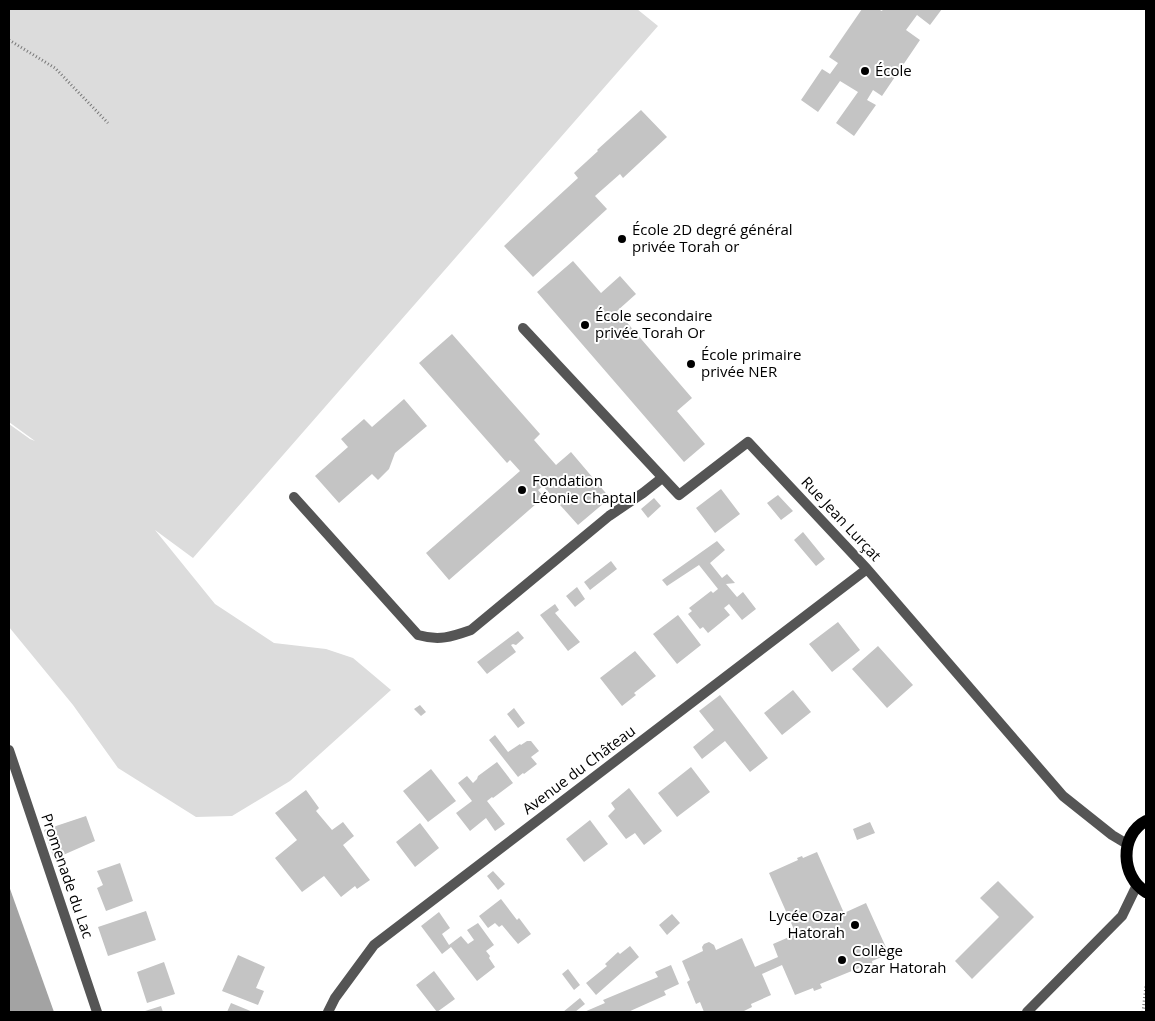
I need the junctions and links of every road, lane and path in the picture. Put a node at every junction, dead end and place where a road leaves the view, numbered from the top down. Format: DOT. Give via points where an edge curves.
graph roads {
  1 [pos="9,40"];
  2 [pos="108,123"];
  3 [pos="523,328"];
  4 [pos="662,478"];
  5 [pos="294,497"];
  6 [pos="867,569"];
  7 [pos="9,750"];
  8 [pos="1146,821"];
  9 [pos="1127,844"];
  10 [pos="1142,889"];
  11 [pos="1146,985"];
  12 [pos="98,1012"];
  13 [pos="328,1012"];
  14 [pos="1027,1012"];
  15 [pos="1144,1012"];
  1 -- 2 [label="path" via="55,68"];
  3 -- 4 [label="street, Rue Jean Lurçat"];
  4 -- 5 [label="street" via="609,516 471,630 448,638 418,635"];
  4 -- 6 [label="street, Rue Jean Lurçat" via="679,495 748,442"];
  6 -- 9 [label="street, Rue Jean Lurçat" via="1063,796"];
  6 -- 13 [label="street, Avenue du Château" via="374,945"];
  7 -- 12 [label="street, Promenade du Lac"];
  8 -- 9 [label="main road"];
  9 -- 10 [label="main road" via="1128,870"];
  10 -- 14 [label="street" via="1122,916"];
  11 -- 15 [label="path"];
}
